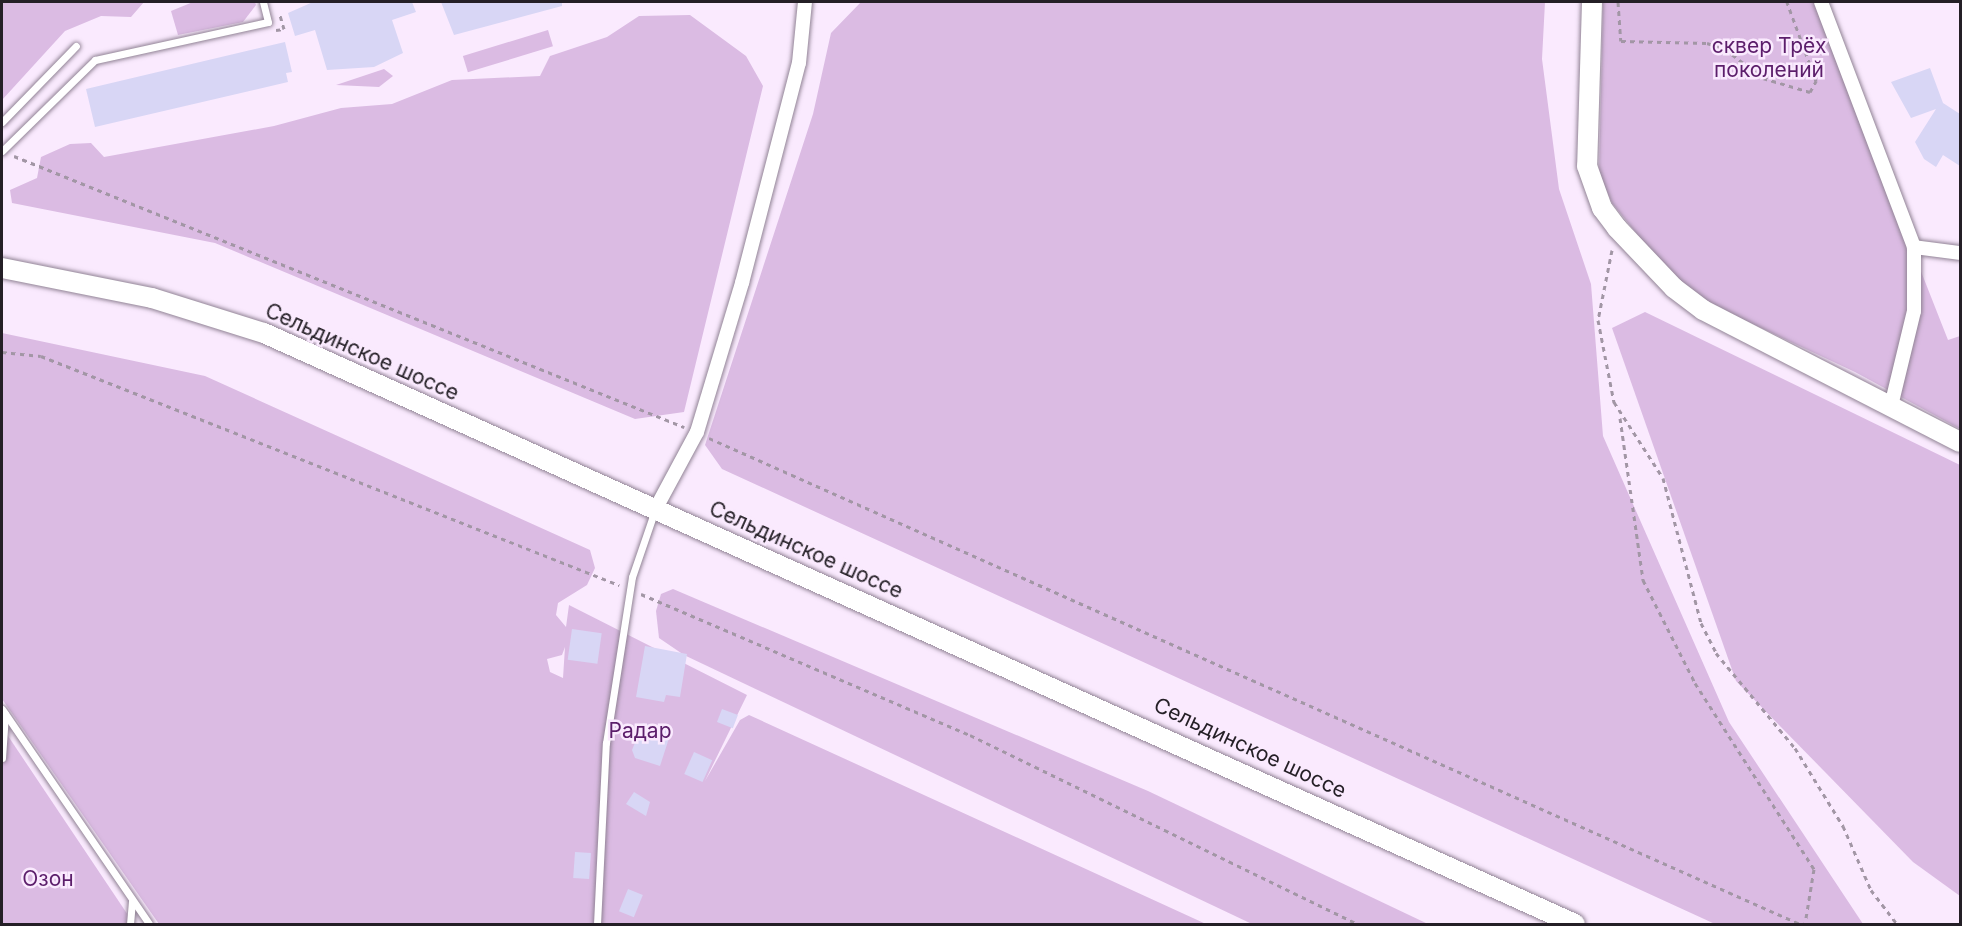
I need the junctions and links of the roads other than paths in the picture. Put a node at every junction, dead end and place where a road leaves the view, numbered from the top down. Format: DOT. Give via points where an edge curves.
graph roads {
  1 [pos="263,2"];
  2 [pos="805,2"];
  3 [pos="1592,2"];
  4 [pos="1821,2"];
  5 [pos="76,46"];
  6 [pos="2,122"];
  7 [pos="2,150"];
  8 [pos="1914,247"];
  9 [pos="1960,253"];
  10 [pos="2,268"];
  11 [pos="1892,402"];
  12 [pos="1960,442"];
  13 [pos="655,510"];
  14 [pos="3,711"];
  15 [pos="2,758"];
  16 [pos="132,900"];
  17 [pos="130,924"];
  18 [pos="149,924"];
  19 [pos="597,924"];
  20 [pos="1575,924"];
  1 -- 7 [label="lane" via="268,22 86,65"];
  2 -- 13 [label="street" via="799,63 742,283 697,432"];
  3 -- 11 [label="main road" via="1587,166 1602,208 1674,288 1703,310"];
  4 -- 8 [label="street"];
  5 -- 6 [label="lane"];
  8 -- 9 [label="street"];
  8 -- 11 [label="street" via="1914,311"];
  10 -- 13 [label="main road, Сельдинское шоссе" via="152,298 264,333"];
  11 -- 12 [label="main road"];
  13 -- 19 [label="lane" via="630,589 604,752 606,806"];
  13 -- 20 [label="main road, Сельдинское шоссе"];
  14 -- 15 [label="lane"];
  14 -- 16 [label="lane"];
  16 -- 17 [label="lane"];
  16 -- 18 [label="lane"];
}
